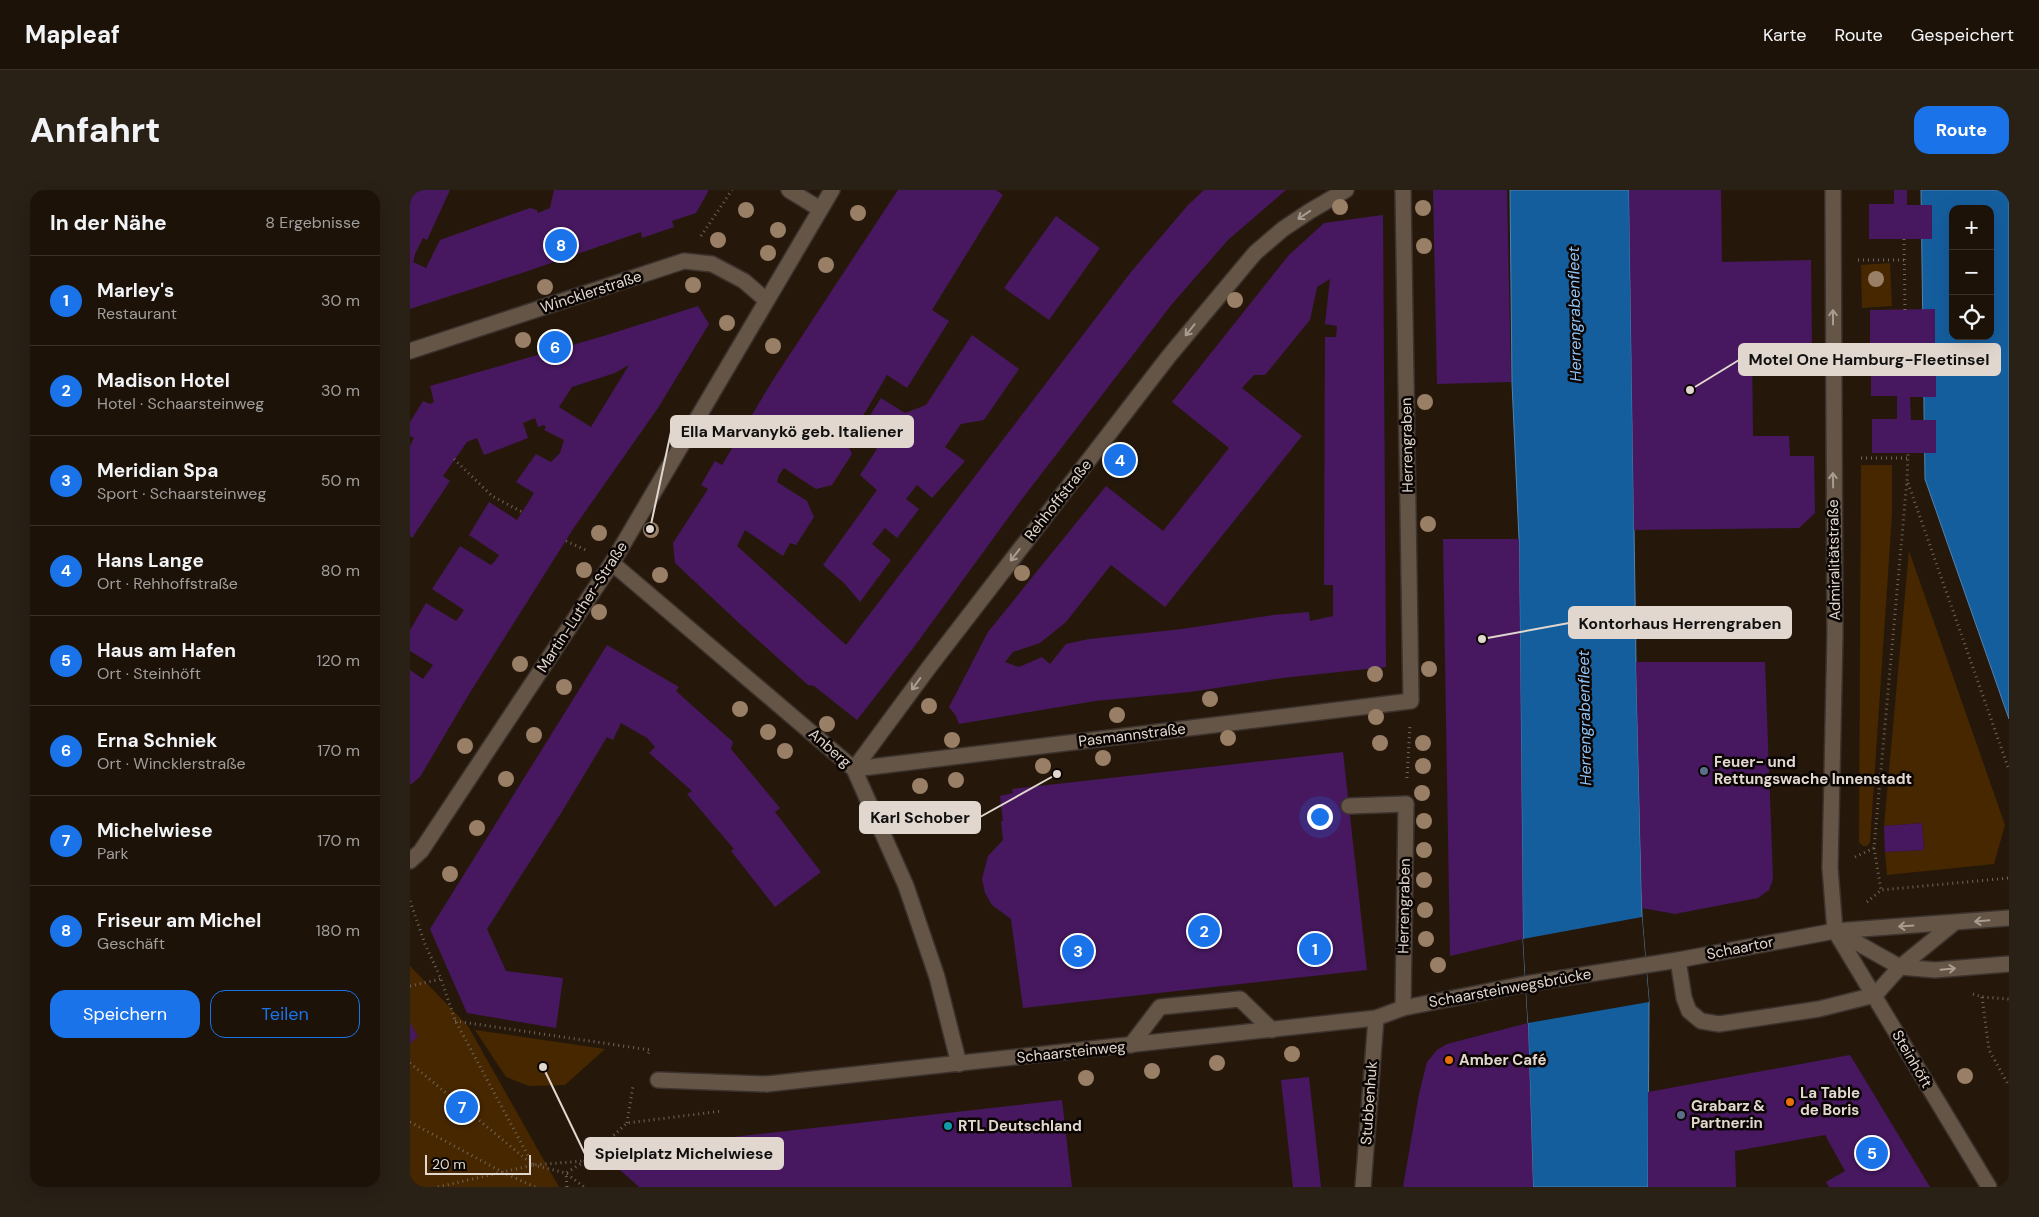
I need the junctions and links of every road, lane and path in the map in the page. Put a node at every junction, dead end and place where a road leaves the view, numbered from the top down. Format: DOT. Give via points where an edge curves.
graph roads {
  1 [pos="732,190"];
  2 [pos="789,190"];
  3 [pos="832,190"];
  4 [pos="1346,190"];
  5 [pos="1403,190"];
  6 [pos="1833,190"];
  7 [pos="820,208"];
  8 [pos="1904,239"];
  9 [pos="1832,260"];
  10 [pos="1905,260"];
  11 [pos="684,261"];
  12 [pos="766,300"];
  13 [pos="1905,310"];
  14 [pos="410,351"];
  15 [pos="1833,458"];
  16 [pos="454,460"];
  17 [pos="1907,480"];
  18 [pos="522,512"];
  19 [pos="612,562"];
  20 [pos="1411,701"];
  21 [pos="854,768"];
  22 [pos="2009,770"];
  23 [pos="1406,804"];
  24 [pos="1349,806"];
  25 [pos="1874,848"];
  26 [pos="410,861"];
  27 [pos="1830,868"];
  28 [pos="2009,878"];
  29 [pos="1880,890"];
  30 [pos="410,901"];
  31 [pos="2009,918"];
  32 [pos="1954,923"];
  33 [pos="1835,931"];
  34 [pos="1678,960"];
  35 [pos="2009,964"];
  36 [pos="1646,965"];
  37 [pos="1900,966"];
  38 [pos="441,979"];
  39 [pos="410,986"];
  40 [pos="1875,995"];
  41 [pos="1982,997"];
  42 [pos="1403,1008"];
  43 [pos="1376,1018"];
  44 [pos="455,1020"];
  45 [pos="1272,1030"];
  46 [pos="1131,1045"];
  47 [pos="650,1050"];
  48 [pos="410,1062"];
  49 [pos="959,1064"];
  50 [pos="658,1080"];
  51 [pos="2009,1086"];
  52 [pos="728,1110"];
  53 [pos="410,1122"];
  54 [pos="587,1160"];
  55 [pos="533,1165"];
  56 [pos="504,1173"];
  57 [pos="566,1173"];
  58 [pos="438,1187"];
  59 [pos="535,1187"];
  60 [pos="566,1187"];
  61 [pos="584,1187"];
  62 [pos="1363,1187"];
  63 [pos="1989,1187"];
  1 -- 11 [label="path"];
  2 -- 7 [label="street"];
  3 -- 7 [label="street, Martin-Luther-Straße"];
  4 -- 21 [label="street, Rehhoffstraße, one-way" via="1283,229 1236,275 1169,356"];
  5 -- 20 [label="street, Herrengraben"];
  6 -- 9 [label="street, Admiralitätstraße"];
  7 -- 12 [label="street, Martin-Luther-Straße"];
  8 -- 10 [label="path"];
  9 -- 10 [label="path"];
  15 -- 9 [label="street, Admiralitätstraße, one-way"];
  10 -- 13 [label="path"];
  11 -- 12 [label="street, Wincklerstraße" via="712,264 744,281"];
  11 -- 14 [label="street, Wincklerstraße"];
  12 -- 19 [label="street, Martin-Luther-Straße"];
  15 -- 17 [label="path" via="1908,456"];
  27 -- 15 [label="street, Admiralitätstraße, one-way" via="1835,634"];
  16 -- 18 [label="path" via="492,496"];
  17 -- 22 [label="path"];
  17 -- 25 [label="path"];
  19 -- 21 [label="street, Anberg"];
  19 -- 26 [label="street, Martin-Luther-Straße" via="421,851"];
  20 -- 21 [label="street, Pasmannstraße"];
  20 -- 23 [label="path"];
  21 -- 49 [label="street, Anberg" via="906,886 937,977"];
  23 -- 24 [label="street"];
  23 -- 42 [label="street, Herrengraben"];
  25 -- 27 [label="path"];
  25 -- 29 [label="path"];
  27 -- 33 [label="street, Admiralitätstraße"];
  28 -- 29 [label="path"];
  29 -- 33 [label="path"];
  30 -- 38 [label="path"];
  31 -- 32 [label="street, Schaartor, one-way"];
  32 -- 33 [label="street, Schaartor, one-way"];
  32 -- 37 [label="street"];
  33 -- 34 [label="street, Schaartor"];
  33 -- 37 [label="street"];
  33 -- 40 [label="street, Steinhöft"];
  34 -- 36 [label="street, Schaartor"];
  34 -- 40 [label="street" via="1684,998 1689,1011 1701,1022 1719,1024 1819,1008"];
  37 -- 35 [label="street, one-way" via="1935,970"];
  36 -- 42 [label="street, Schaarsteinwegsbrücke"];
  37 -- 40 [label="street"];
  38 -- 39 [label="path"];
  38 -- 44 [label="path"];
  40 -- 63 [label="street, Steinhöft"];
  41 -- 51 [label="path" via="1989,1050"];
  42 -- 43 [label="street, Schaarsteinwegsbrücke"];
  43 -- 45 [label="street, Schaarsteinweg"];
  43 -- 62 [label="street, Stubbenhuk"];
  44 -- 47 [label="path"];
  44 -- 55 [label="path"];
  45 -- 46 [label="street, Schaarsteinweg"];
  45 -- 46 [label="street" via="1240,999 1160,1007"];
  46 -- 49 [label="street, Schaarsteinweg"];
  48 -- 55 [label="path"];
  49 -- 50 [label="street, Schaarsteinweg" via="767,1084"];
  52 -- 54 [label="path" via="627,1123"];
  53 -- 56 [label="path"];
  54 -- 55 [label="path"];
  54 -- 57 [label="path"];
  55 -- 56 [label="path"];
  55 -- 57 [label="path"];
  56 -- 58 [label="path"];
  56 -- 59 [label="path"];
  57 -- 60 [label="path"];
  57 -- 61 [label="path"];
}
